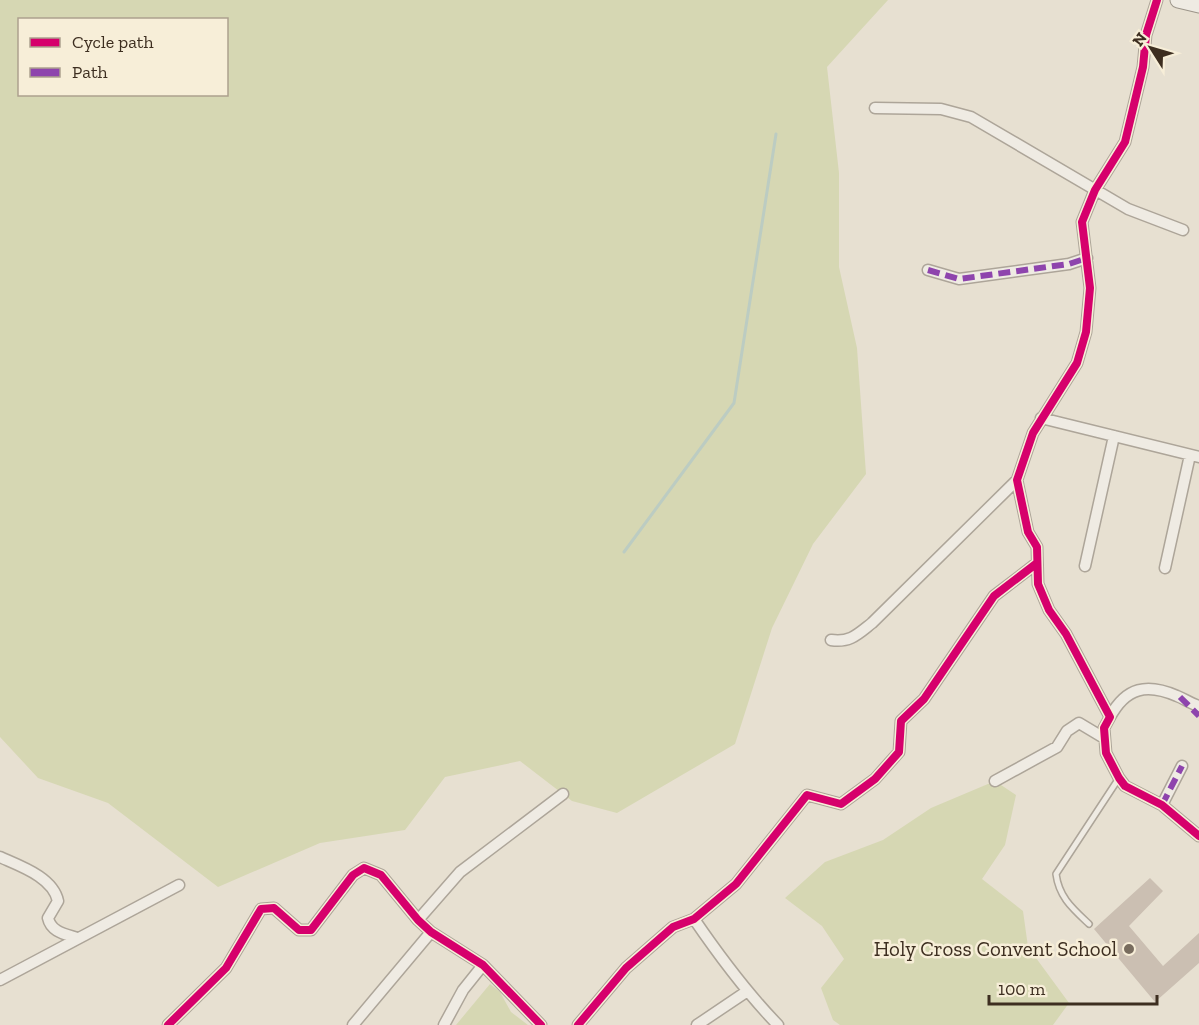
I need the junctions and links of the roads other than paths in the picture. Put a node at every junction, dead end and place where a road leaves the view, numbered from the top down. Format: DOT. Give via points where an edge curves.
graph roads {
  1 [pos="1157,0"];
  2 [pos="1178,0"];
  3 [pos="1199,5"];
  4 [pos="875,108"];
  5 [pos="1095,190"];
  6 [pos="1184,230"];
  7 [pos="1087,258"];
  8 [pos="928,270"];
  9 [pos="1041,418"];
  10 [pos="1114,436"];
  11 [pos="1194,456"];
  12 [pos="1017,480"];
  13 [pos="1037,563"];
  14 [pos="1085,566"];
  15 [pos="1165,568"];
  16 [pos="831,640"];
  17 [pos="1180,697"];
  18 [pos="1199,706"];
  19 [pos="1199,716"];
  20 [pos="1110,717"];
  21 [pos="1104,738"];
  22 [pos="1182,766"];
  23 [pos="1119,778"];
  24 [pos="995,781"];
  25 [pos="563,794"];
  26 [pos="1162,805"];
  27 [pos="1199,836"];
  28 [pos="0,857"];
  29 [pos="179,885"];
  30 [pos="694,919"];
  31 [pos="418,920"];
  32 [pos="1089,924"];
  33 [pos="431,932"];
  34 [pos="77,938"];
  35 [pos="483,965"];
  36 [pos="0,980"];
  37 [pos="746,992"];
  38 [pos="168,1025"];
  39 [pos="353,1025"];
  40 [pos="444,1025"];
  41 [pos="541,1025"];
  42 [pos="578,1025"];
  43 [pos="697,1025"];
  44 [pos="777,1025"];
  1 -- 5 [label="street" via="1146,35 1143,67 1125,142"];
  2 -- 3 [label="street"];
  4 -- 5 [label="street" via="941,109 971,117"];
  5 -- 6 [label="street" via="1128,209"];
  5 -- 7 [label="street" via="1082,222"];
  7 -- 8 [label="street" via="1069,264 959,279"];
  7 -- 9 [label="street" via="1090,288 1086,332 1077,363"];
  9 -- 10 [label="street"];
  9 -- 12 [label="street"];
  10 -- 11 [label="street"];
  10 -- 14 [label="street"];
  11 -- 15 [label="street"];
  12 -- 13 [label="street" via="1026,522 1037,547"];
  12 -- 16 [label="street" via="872,623 852,639"];
  13 -- 20 [label="street" via="1038,584 1050,610"];
  13 -- 30 [label="street" via="994,596 924,699 901,722 899,752 875,779 841,804 807,795 736,884"];
  17 -- 18 [label="street"];
  17 -- 19 [label="street"];
  17 -- 20 [label="street" via="1138,688 1125,696"];
  20 -- 21 [label="street"];
  21 -- 23 [label="street" via="1106,753"];
  21 -- 24 [label="street" via="1079,723 1066,731 1056,747"];
  22 -- 26 [label="street"];
  23 -- 26 [label="street" via="1125,786"];
  23 -- 32 [label="lane" via="1056,874 1067,903"];
  25 -- 31 [label="street" via="460,872"];
  26 -- 27 [label="street"];
  28 -- 34 [label="street" via="30,870 51,886 58,901 48,918 49,925"];
  29 -- 34 [label="street"];
  30 -- 37 [label="street"];
  30 -- 42 [label="street" via="673,927 626,968"];
  31 -- 33 [label="street"];
  31 -- 38 [label="street" via="381,875 364,868 353,875 311,930 299,930 274,908 261,909 226,968"];
  33 -- 35 [label="street"];
  33 -- 39 [label="street"];
  34 -- 36 [label="street"];
  35 -- 40 [label="street" via="463,990"];
  35 -- 41 [label="street"];
  37 -- 43 [label="street"];
  37 -- 44 [label="street"];
}
